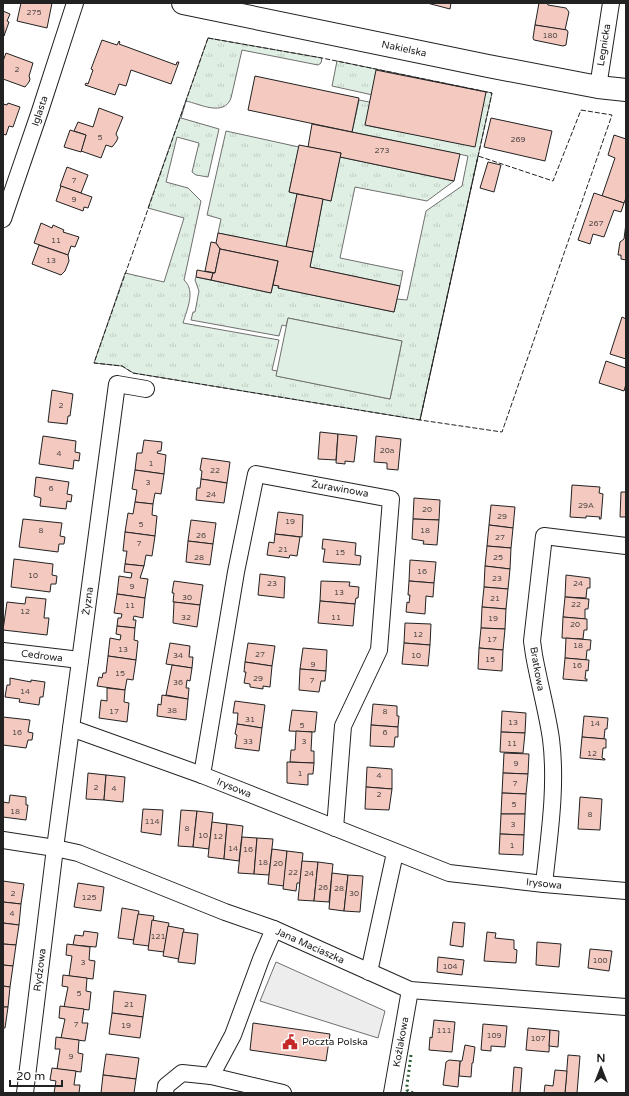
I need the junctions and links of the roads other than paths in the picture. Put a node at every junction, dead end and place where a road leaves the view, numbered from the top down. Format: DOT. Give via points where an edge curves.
graph roads {
  1 [pos="75,3"];
  2 [pos="183,3"];
  3 [pos="611,3"];
  4 [pos="598,87"];
  5 [pos="626,90"];
  6 [pos="3,219"];
  7 [pos="146,389"];
  8 [pos="626,546"];
  9 [pos="3,651"];
  10 [pos="80,660"];
  11 [pos="71,728"];
  12 [pos="202,775"];
  13 [pos="335,828"];
  14 [pos="3,840"];
  15 [pos="55,848"];
  16 [pos="395,852"];
  17 [pos="544,884"];
  18 [pos="626,891"];
  19 [pos="274,929"];
  20 [pos="369,972"];
  21 [pos="410,990"];
  22 [pos="626,1007"];
  23 [pos="211,1076"];
  24 [pos="165,1090"];
  25 [pos="25,1093"];
  26 [pos="283,1093"];
  27 [pos="392,1093"];
  1 -- 6 [label="street, Iglasta"];
  2 -- 4 [label="main road, Nakielska"];
  3 -- 4 [label="street, Legnicka"];
  4 -- 5 [label="main road, Nakielska"];
  7 -- 10 [label="street, Żyzna" via="117,384"];
  8 -- 17 [label="street, Bratkowa" via="544,536 532,641 550,733 552,763 551,817"];
  9 -- 10 [label="street, Cedrowa"];
  10 -- 11 [label="street, Żyzna"];
  11 -- 12 [label="street, Irysowa"];
  11 -- 15 [label="street, Żyzna"];
  12 -- 13 [label="street, Irysowa"];
  12 -- 13 [label="street, Żurawinowa" via="236,572 256,474 391,498 379,650 343,726"];
  13 -- 16 [label="street, Irysowa"];
  14 -- 15 [label="street, Jana Maciaszka"];
  15 -- 19 [label="street, Jana Maciaszka" via="78,853"];
  15 -- 25 [label="street, Rydzowa"];
  16 -- 17 [label="street, Irysowa" via="449,873"];
  16 -- 20 [label="street"];
  17 -- 18 [label="street, Irysowa"];
  19 -- 20 [label="street, Jana Maciaszka"];
  19 -- 23 [label="street" via="233,1035"];
  20 -- 21 [label="street, Jana Maciaszka"];
  21 -- 22 [label="street, Jana Maciaszka"];
  21 -- 27 [label="street, Koźlakowa"];
  23 -- 24 [label="street" via="182,1073"];
  23 -- 26 [label="street"];
}
